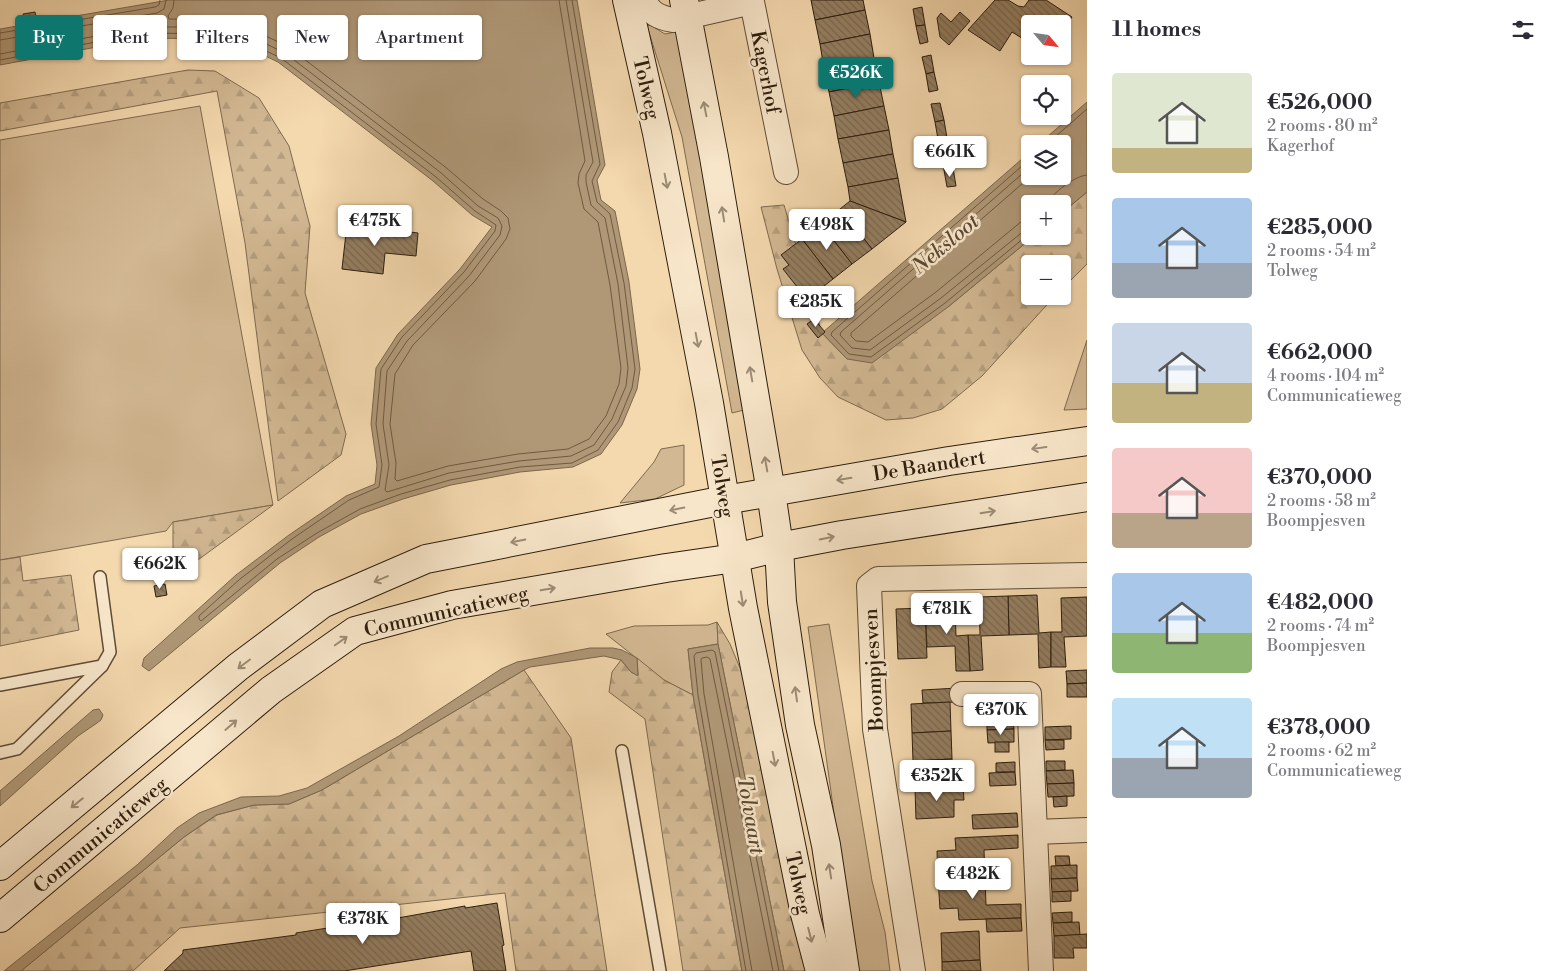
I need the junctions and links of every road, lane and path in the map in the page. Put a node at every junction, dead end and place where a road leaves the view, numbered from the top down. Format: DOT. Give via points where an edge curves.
graph roads {
  1 [pos="627,0"];
  2 [pos="643,0"];
  3 [pos="686,9"];
  4 [pos="786,172"];
  5 [pos="1087,441"];
  6 [pos="771,492"];
  7 [pos="1087,497"];
  8 [pos="725,500"];
  9 [pos="779,547"];
  10 [pos="735,558"];
  11 [pos="1087,575"];
  12 [pos="100,577"];
  13 [pos="102,666"];
  14 [pos="0,685"];
  15 [pos="962,694"];
  16 [pos="622,751"];
  17 [pos="0,753"];
  18 [pos="1087,830"];
  19 [pos="1035,832"];
  20 [pos="0,866"];
  21 [pos="0,918"];
  22 [pos="660,971"];
  23 [pos="820,971"];
  24 [pos="846,971"];
  25 [pos="914,971"];
  26 [pos="1041,971"];
  1 -- 8 [label="main road, Tolweg, one-way" via="657,133"];
  2 -- 3 [label="street, Kagerhof" via="653,14 662,18 673,20"];
  3 -- 4 [label="street, Kagerhof" via="752,2"];
  6 -- 3 [label="main road, Tolweg, one-way"];
  5 -- 6 [label="main road, De Baandert, one-way"];
  6 -- 8 [label="main road, Communicatieweg"];
  6 -- 9 [label="main road, Tolweg"];
  9 -- 7 [label="main road, one-way"];
  8 -- 10 [label="main road, Tolweg"];
  8 -- 20 [label="main road, Communicatieweg, one-way" via="426,559 322,604 238,667"];
  9 -- 10 [label="main road, Communicatieweg"];
  24 -- 9 [label="main road, Tolweg, one-way" via="826,845 800,725 782,602"];
  21 -- 10 [label="main road, Communicatieweg, one-way" via="271,690 355,631 452,605"];
  10 -- 23 [label="main road, Tolweg, one-way" via="803,904"];
  11 -- 25 [label="street, Boompjesven" via="878,579 869,586 875,729"];
  12 -- 13 [label="lane" via="110,652"];
  13 -- 14 [label="lane"];
  13 -- 17 [label="lane" via="16,749"];
  15 -- 19 [label="street" via="1029,694"];
  16 -- 22 [label="lane"];
  18 -- 19 [label="street"];
  19 -- 26 [label="street"];
}
